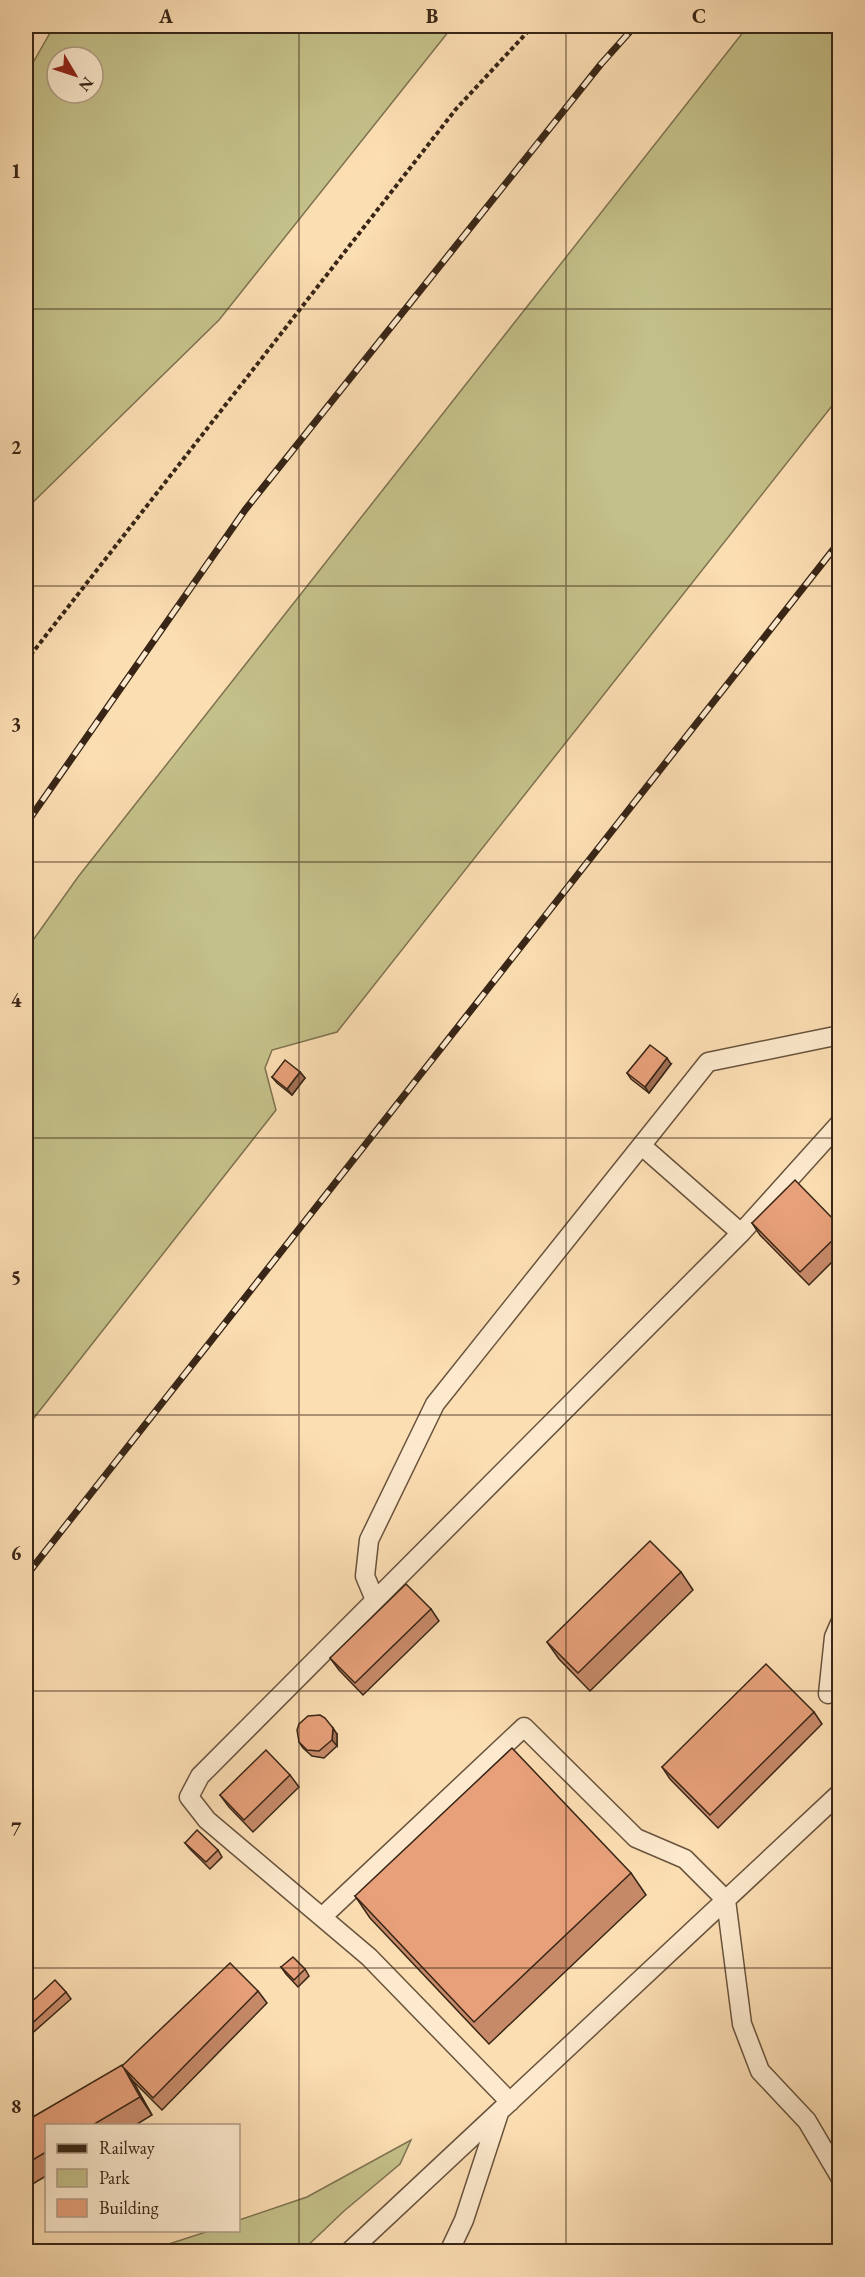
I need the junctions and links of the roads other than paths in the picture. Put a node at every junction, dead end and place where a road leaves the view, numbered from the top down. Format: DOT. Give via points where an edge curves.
graph roads {
  1 [pos="840,1035"];
  2 [pos="840,1123"];
  3 [pos="642,1146"];
  4 [pos="741,1233"];
  5 [pos="375,1600"];
  6 [pos="840,1623"];
  7 [pos="828,1694"];
  8 [pos="840,1793"];
  9 [pos="726,1900"];
  10 [pos="322,1917"];
  11 [pos="505,2106"];
  12 [pos="840,2177"];
  13 [pos="349,2252"];
  14 [pos="449,2252"];
  1 -- 3 [label="lane" via="708,1062"];
  2 -- 4 [label="lane"];
  3 -- 4 [label="lane"];
  3 -- 5 [label="lane" via="435,1404 369,1540 365,1576"];
  4 -- 5 [label="lane"];
  5 -- 10 [label="lane" via="200,1776 189,1797 207,1820"];
  6 -- 7 [label="lane" via="834,1637"];
  8 -- 9 [label="lane"];
  9 -- 10 [label="lane" via="685,1859 636,1839 524,1727"];
  9 -- 11 [label="lane"];
  9 -- 12 [label="lane" via="742,2024 760,2071 807,2121"];
  10 -- 11 [label="lane" via="369,1957"];
  11 -- 13 [label="lane"];
  11 -- 14 [label="lane"];
}
